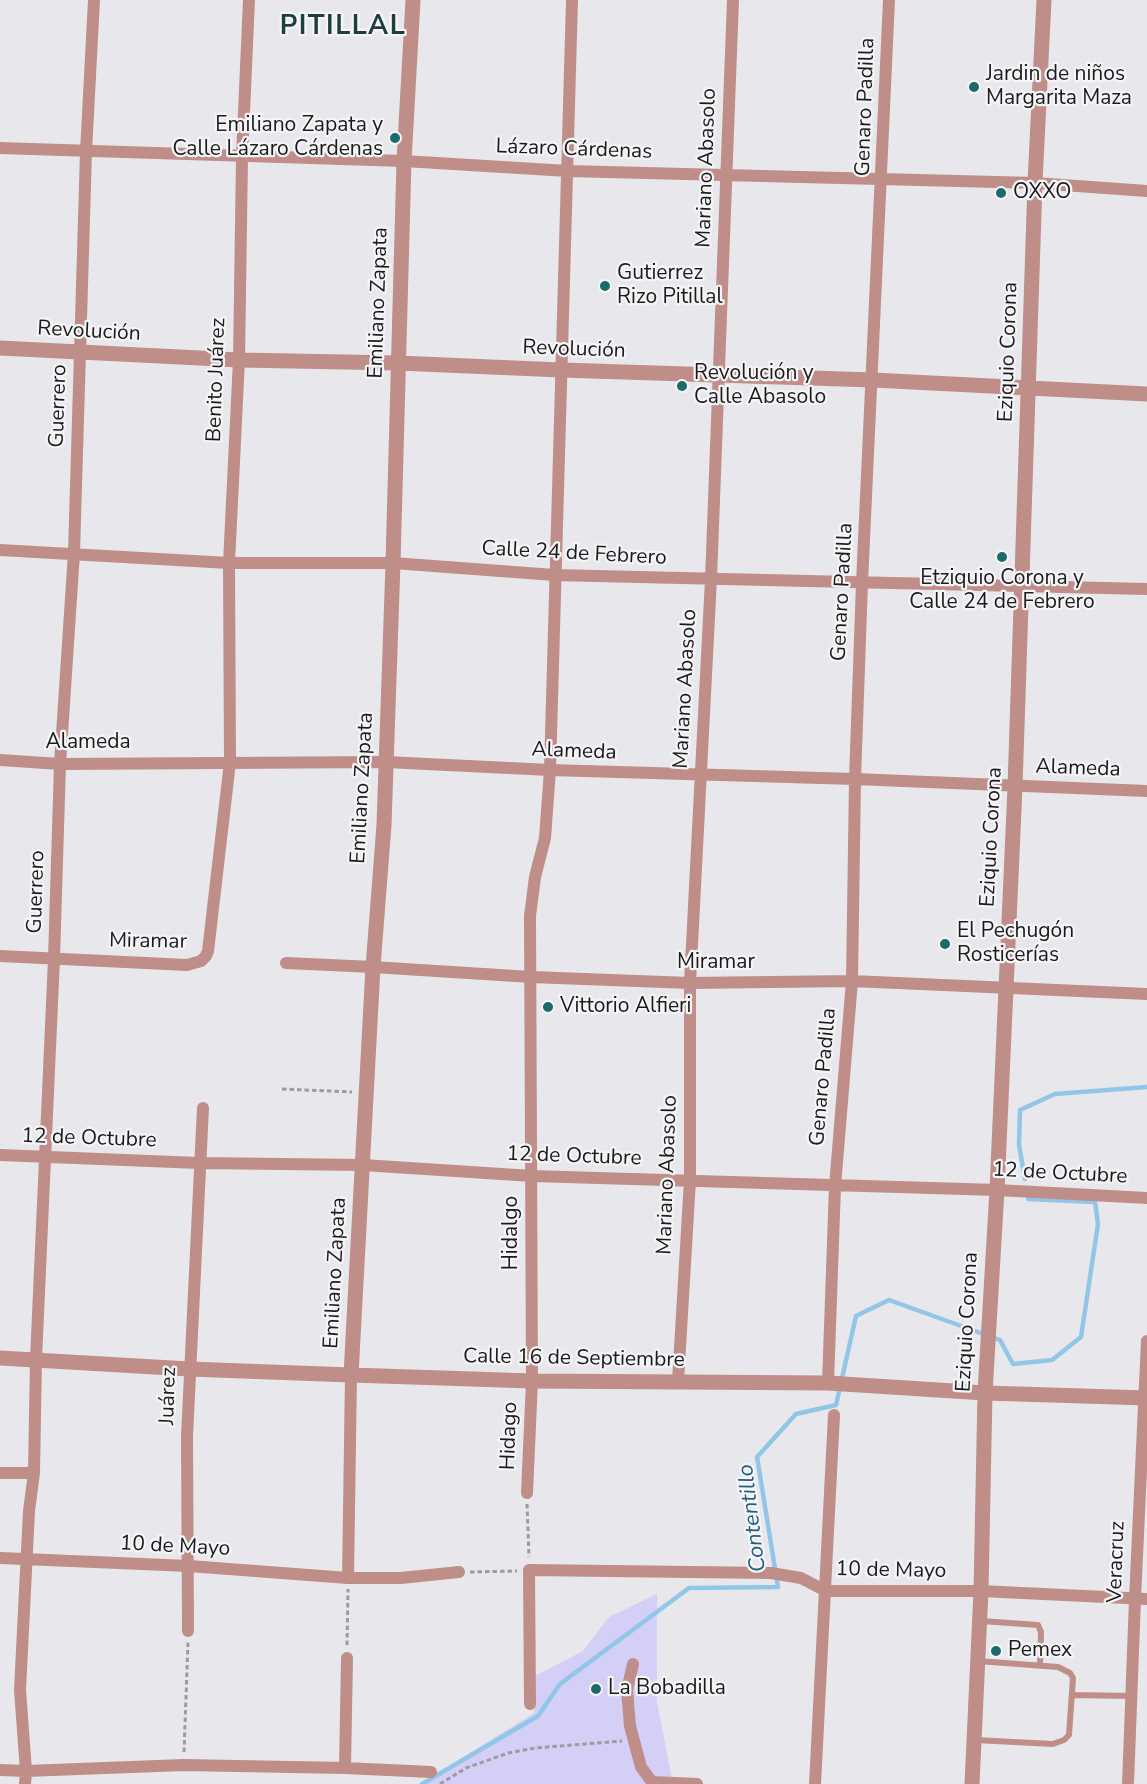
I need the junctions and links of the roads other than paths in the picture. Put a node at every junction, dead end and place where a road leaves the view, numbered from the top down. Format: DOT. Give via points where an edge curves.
graph roads {
  1 [pos="94,0"];
  2 [pos="249,0"];
  3 [pos="413,0"];
  4 [pos="573,0"];
  5 [pos="733,0"];
  6 [pos="890,0"];
  7 [pos="1044,0"];
  8 [pos="0,148"];
  9 [pos="86,152"];
  10 [pos="242,157"];
  11 [pos="404,161"];
  12 [pos="568,171"];
  13 [pos="727,175"];
  14 [pos="882,180"];
  15 [pos="1035,183"];
  16 [pos="1147,191"];
  17 [pos="0,348"];
  18 [pos="81,352"];
  19 [pos="239,360"];
  20 [pos="398,363"];
  21 [pos="561,370"];
  22 [pos="718,376"];
  23 [pos="873,380"];
  24 [pos="1029,389"];
  25 [pos="1147,394"];
  26 [pos="0,550"];
  27 [pos="74,554"];
  28 [pos="229,563"];
  29 [pos="393,563"];
  30 [pos="554,575"];
  31 [pos="711,579"];
  32 [pos="862,583"];
  33 [pos="1022,586"];
  34 [pos="1147,590"];
  35 [pos="0,760"];
  36 [pos="230,762"];
  37 [pos="386,762"];
  38 [pos="60,764"];
  39 [pos="550,770"];
  40 [pos="701,776"];
  41 [pos="855,779"];
  42 [pos="1015,787"];
  43 [pos="1147,791"];
  44 [pos="0,956"];
  45 [pos="54,959"];
  46 [pos="286,963"];
  47 [pos="373,966"];
  48 [pos="531,977"];
  49 [pos="852,981"];
  50 [pos="690,984"];
  51 [pos="1006,987"];
  52 [pos="1147,994"];
  53 [pos="202,1108"];
  54 [pos="0,1155"];
  55 [pos="46,1155"];
  56 [pos="199,1163"];
  57 [pos="363,1165"];
  58 [pos="532,1176"];
  59 [pos="690,1180"];
  60 [pos="835,1186"];
  61 [pos="997,1190"];
  62 [pos="1147,1198"];
  63 [pos="1147,1341"];
  64 [pos="0,1358"];
  65 [pos="36,1359"];
  66 [pos="189,1369"];
  67 [pos="351,1375"];
  68 [pos="532,1381"];
  69 [pos="678,1381"];
  70 [pos="828,1383"];
  71 [pos="985,1393"];
  72 [pos="1145,1398"];
  73 [pos="834,1415"];
  74 [pos="0,1473"];
  75 [pos="34,1473"];
  76 [pos="527,1493"];
  77 [pos="0,1558"];
  78 [pos="28,1560"];
  79 [pos="189,1566"];
  80 [pos="459,1572"];
  81 [pos="348,1578"];
  82 [pos="826,1591"];
  83 [pos="981,1591"];
  84 [pos="1141,1599"];
  85 [pos="980,1621"];
  86 [pos="188,1631"];
  87 [pos="347,1658"];
  88 [pos="978,1661"];
  89 [pos="633,1664"];
  90 [pos="1040,1665"];
  91 [pos="1072,1695"];
  92 [pos="1131,1696"];
  93 [pos="530,1704"];
  94 [pos="974,1740"];
  95 [pos="345,1767"];
  96 [pos="0,1770"];
  97 [pos="431,1772"];
  98 [pos="26,1778"];
  99 [pos="697,1784"];
  100 [pos="815,1784"];
  101 [pos="972,1784"];
  102 [pos="1128,1784"];
  1 -- 9 [label="street, Guerrero"];
  2 -- 10 [label="street, Benito Juárez"];
  3 -- 11 [label="street, Emiliano Zapata"];
  4 -- 12 [label="street, Hidalgo"];
  5 -- 13 [label="street, Mariano Abasolo"];
  6 -- 14 [label="street, Genaro Padilla"];
  7 -- 15 [label="street, Eziquio Corona"];
  8 -- 9 [label="street, Lázaro Cárdenas"];
  9 -- 10 [label="street, Lázaro Cárdenas"];
  9 -- 18 [label="street, Guerrero"];
  10 -- 11 [label="street, Lázaro Cárdenas"];
  10 -- 19 [label="street, Benito Juárez"];
  11 -- 12 [label="street, Lázaro Cárdenas"];
  11 -- 20 [label="street, Emiliano Zapata"];
  12 -- 13 [label="street, Lázaro Cárdenas"];
  12 -- 21 [label="street, Hidalgo"];
  13 -- 14 [label="street, Lázaro Cárdenas"];
  13 -- 22 [label="street, Mariano Abasolo"];
  14 -- 15 [label="street, Lázaro Cárdenas"];
  14 -- 23 [label="street, Genaro Padilla"];
  15 -- 16 [label="street, Lázaro Cárdenas"];
  15 -- 24 [label="street, Eziquio Corona"];
  17 -- 18 [label="street, Revolución"];
  18 -- 19 [label="street, Revolución"];
  18 -- 27 [label="street, Guerrero"];
  19 -- 20 [label="street, Revolución"];
  19 -- 28 [label="street, Benito Juárez"];
  20 -- 21 [label="street, Revolución"];
  20 -- 29 [label="street, Emiliano Zapata"];
  21 -- 22 [label="street, Revolución"];
  21 -- 30 [label="street, Hidalgo"];
  22 -- 23 [label="street, Revolución"];
  22 -- 31 [label="street, Mariano Abasolo"];
  23 -- 24 [label="street, Revolución"];
  23 -- 32 [label="street, Genaro Padilla"];
  24 -- 25 [label="street, Revolución"];
  24 -- 33 [label="street, Eziquio Corona"];
  26 -- 27 [label="street, Calle 24 de Febrero"];
  27 -- 28 [label="street, Calle 24 de Febrero"];
  27 -- 38 [label="street, Guerrero"];
  28 -- 29 [label="street, Calle 24 de Febrero"];
  28 -- 36 [label="street, Benito Juárez"];
  29 -- 30 [label="street, Calle 24 de Febrero"];
  29 -- 37 [label="street, Emiliano Zapata"];
  30 -- 31 [label="street, Calle 24 de Febrero"];
  30 -- 39 [label="street, Hidalgo"];
  31 -- 32 [label="street, Calle 24 de Febrero"];
  31 -- 40 [label="street, Mariano Abasolo"];
  32 -- 33 [label="street, Calle 24 de Febrero"];
  32 -- 41 [label="street, Genaro Padilla"];
  33 -- 34 [label="street, Calle 24 de Febrero"];
  33 -- 42 [label="street, Eziquio Corona"];
  35 -- 38 [label="street, Alameda"];
  36 -- 37 [label="street, Alameda"];
  36 -- 38 [label="street, Alameda"];
  36 -- 45 [label="street, Miramar" via="206,956 187,964"];
  37 -- 39 [label="street, Alameda"];
  37 -- 47 [label="street, Emiliano Zapata"];
  38 -- 45 [label="street, Guerrero"];
  39 -- 40 [label="street, Alameda"];
  39 -- 48 [label="street, Hidalgo" via="545,838 530,916"];
  40 -- 41 [label="street, Alameda"];
  40 -- 50 [label="street, Mariano Abasolo"];
  41 -- 42 [label="street, Alameda"];
  41 -- 49 [label="street, Genaro Padilla"];
  42 -- 43 [label="street, Alameda"];
  42 -- 51 [label="street, Eziquio Corona"];
  44 -- 45 [label="street, Miramar"];
  45 -- 55 [label="street, Guerrero"];
  46 -- 47 [label="street, Miramar"];
  47 -- 48 [label="street, Miramar"];
  47 -- 57 [label="street, Emiliano Zapata"];
  48 -- 50 [label="street, Miramar"];
  48 -- 58 [label="street, Hidalgo"];
  49 -- 50 [label="street, Miramar"];
  49 -- 51 [label="street, Miramar"];
  49 -- 60 [label="street, Genaro Padilla"];
  50 -- 59 [label="street, Mariano Abasolo"];
  51 -- 52 [label="street, Miramar"];
  51 -- 61 [label="street, Eziquio Corona"];
  53 -- 56 [label="street, Juárez"];
  54 -- 55 [label="street, 12 de Octubre"];
  55 -- 56 [label="street, 12 de Octubre"];
  55 -- 65 [label="street, Guerrero"];
  56 -- 57 [label="street, 12 de Octubre"];
  56 -- 66 [label="street, Juárez"];
  57 -- 58 [label="street, 12 de Octubre"];
  57 -- 67 [label="street, Emiliano Zapata"];
  58 -- 59 [label="street, 12 de Octubre"];
  58 -- 68 [label="street, Hidalgo"];
  59 -- 60 [label="street, 12 de Octubre"];
  59 -- 69 [label="street, Mariano Abasolo"];
  60 -- 61 [label="street, 12 de Octubre"];
  60 -- 70 [label="street, Genaro Padilla"];
  61 -- 62 [label="street, 12 de Octubre"];
  61 -- 71 [label="street, Eziquio Corona"];
  63 -- 72 [label="street, Veracruz"];
  64 -- 65 [label="street, Calle 16 de Septiembre"];
  65 -- 66 [label="street, Calle 16 de Septiembre"];
  65 -- 75 [label="street, Guerrero"];
  66 -- 67 [label="street, Calle 16 de Septiembre"];
  66 -- 79 [label="street, Juárez"];
  67 -- 68 [label="street, Calle 16 de Septiembre"];
  67 -- 81 [label="street, Emiliano Zapata"];
  68 -- 69 [label="street, Calle 16 de Septiembre"];
  68 -- 76 [label="street, Hidago"];
  69 -- 70 [label="street, Calle 16 de Septiembre"];
  70 -- 71 [label="street, Calle 16 de Septiembre"];
  71 -- 72 [label="street, Calle 16 de Septiembre"];
  71 -- 83 [label="street, Eziquio Corona"];
  72 -- 84 [label="street, Veracruz"];
  73 -- 82 [label="street"];
  74 -- 75 [label="street"];
  75 -- 78 [label="street, Guerrero"];
  77 -- 78 [label="street, 10 de Mayo"];
  78 -- 79 [label="street, 10 de Mayo"];
  78 -- 98 [label="street, Guerrero" via="20,1689"];
  79 -- 81 [label="street, 10 de Mayo"];
  79 -- 86 [label="street, Juárez"];
  80 -- 81 [label="street, 10 de Mayo"];
  82 -- 83 [label="street, 10 de Mayo"];
  82 -- 93 [label="street, 10 de Mayo" via="788,1575 771,1573 529,1570"];
  82 -- 100 [label="street"];
  83 -- 84 [label="street, 10 de Mayo"];
  83 -- 85 [label="street, Eziquio Corona"];
  84 -- 92 [label="street, Veracruz"];
  85 -- 88 [label="street, Eziquio Corona"];
  85 -- 90 [label="lane" via="1038,1625"];
  87 -- 95 [label="street"];
  88 -- 90 [label="lane"];
  88 -- 94 [label="street, Eziquio Corona"];
  89 -- 99 [label="street" via="627,1690 630,1726 640,1767 652,1782"];
  90 -- 91 [label="lane" via="1070,1673"];
  91 -- 92 [label="lane"];
  91 -- 94 [label="lane" via="1069,1734 1059,1743"];
  92 -- 102 [label="street, Veracruz"];
  94 -- 101 [label="street, Eziquio Corona"];
  95 -- 97 [label="street"];
  95 -- 98 [label="street" via="184,1765"];
  96 -- 98 [label="street"];
}
